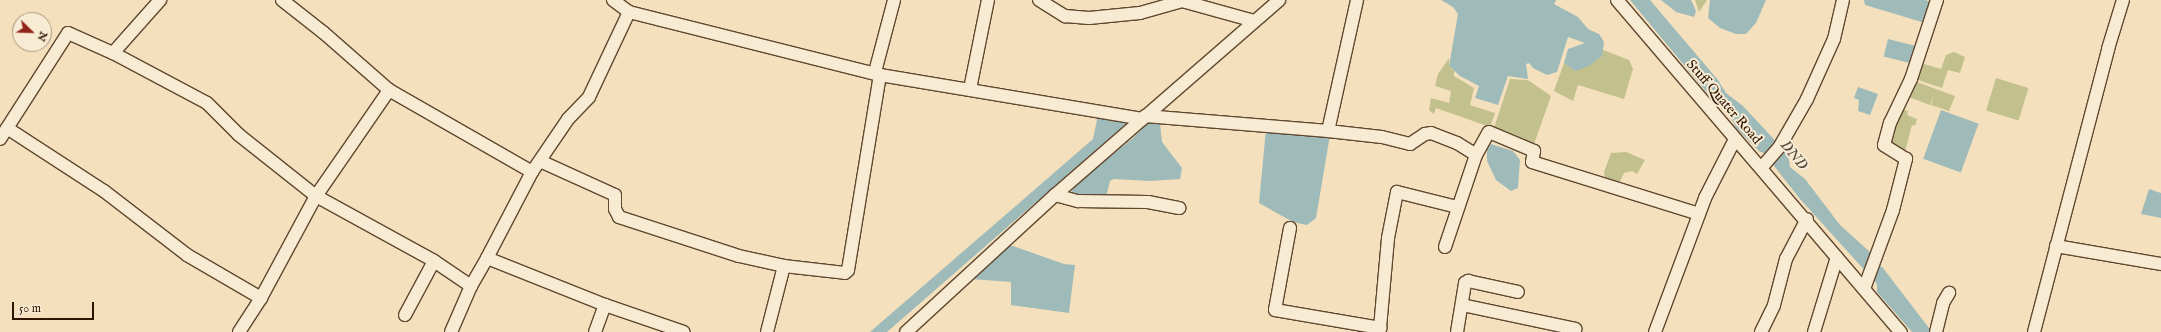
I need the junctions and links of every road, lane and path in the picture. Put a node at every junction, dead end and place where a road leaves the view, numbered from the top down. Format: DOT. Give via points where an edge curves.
graph roads {
  1 [pos="282,0"];
  2 [pos="613,0"];
  3 [pos="894,0"];
  4 [pos="988,0"];
  5 [pos="1039,0"];
  6 [pos="1279,0"];
  7 [pos="1357,0"];
  8 [pos="1617,0"];
  9 [pos="1843,0"];
  10 [pos="1937,0"];
  11 [pos="2123,0"];
  12 [pos="154,2"];
  13 [pos="629,12"];
  14 [pos="1254,21"];
  15 [pos="113,53"];
  16 [pos="877,74"];
  17 [pos="970,89"];
  18 [pos="389,90"];
  19 [pos="1144,117"];
  20 [pos="7,128"];
  21 [pos="1328,131"];
  22 [pos="0,139"];
  23 [pos="1735,139"];
  24 [pos="1476,155"];
  25 [pos="540,161"];
  26 [pos="1765,163"];
  27 [pos="532,172"];
  28 [pos="1055,195"];
  29 [pos="316,196"];
  30 [pos="1457,207"];
  31 [pos="1179,208"];
  32 [pos="1699,214"];
  33 [pos="1807,220"];
  34 [pos="1290,228"];
  35 [pos="2056,246"];
  36 [pos="1445,247"];
  37 [pos="1837,257"];
  38 [pos="487,258"];
  39 [pos="434,261"];
  40 [pos="2161,264"];
  41 [pos="784,266"];
  42 [pos="1867,283"];
  43 [pos="471,286"];
  44 [pos="1518,292"];
  45 [pos="1949,293"];
  46 [pos="261,298"];
  47 [pos="605,305"];
  48 [pos="1462,305"];
  49 [pos="405,315"];
  50 [pos="1576,329"];
  51 [pos="1380,330"];
  52 [pos="239,332"];
  53 [pos="451,332"];
  54 [pos="595,332"];
  55 [pos="684,332"];
  56 [pos="767,332"];
  57 [pos="906,332"];
  58 [pos="1457,332"];
  59 [pos="1655,332"];
  60 [pos="1761,332"];
  61 [pos="1814,332"];
  62 [pos="1901,332"];
  63 [pos="1936,332"];
  64 [pos="2034,332"];
  1 -- 18 [label="street" via="324,32"];
  2 -- 13 [label="street"];
  3 -- 16 [label="street"];
  4 -- 17 [label="street"];
  5 -- 14 [label="street" via="1065,16 1089,18 1140,13 1182,2"];
  6 -- 14 [label="street"];
  7 -- 21 [label="street"];
  8 -- 23 [label="street, Stuff Quater Road"];
  9 -- 26 [label="street" via="1834,39 1801,110 1780,146"];
  10 -- 42 [label="street" via="1912,79 1890,123 1884,145 1906,158 1893,210"];
  11 -- 35 [label="street"];
  12 -- 15 [label="street"];
  13 -- 16 [label="street"];
  13 -- 25 [label="street" via="590,97 568,119"];
  14 -- 19 [label="street"];
  15 -- 20 [label="street" via="68,33"];
  15 -- 29 [label="street" via="207,103 239,135"];
  16 -- 17 [label="street"];
  16 -- 41 [label="street" via="848,270 845,273"];
  17 -- 19 [label="street"];
  18 -- 27 [label="street"];
  18 -- 29 [label="street"];
  19 -- 21 [label="street"];
  19 -- 28 [label="street"];
  20 -- 22 [label="street"];
  20 -- 46 [label="street" via="104,191 187,255"];
  21 -- 24 [label="street" via="1382,137 1410,144 1424,134 1431,134 1450,140"];
  23 -- 26 [label="street, Stuff Quater Road"];
  23 -- 32 [label="street"];
  24 -- 30 [label="street"];
  24 -- 32 [label="street" via="1488,132 1534,151 1532,162"];
  25 -- 27 [label="street"];
  25 -- 41 [label="street" via="615,195 618,217 739,256"];
  26 -- 33 [label="street, Stuff Quater Road"];
  27 -- 38 [label="street"];
  28 -- 31 [label="street" via="1084,202 1148,202"];
  28 -- 57 [label="street"];
  29 -- 39 [label="street"];
  29 -- 46 [label="street"];
  30 -- 36 [label="street"];
  30 -- 51 [label="street" via="1397,192 1388,238"];
  32 -- 59 [label="street"];
  33 -- 37 [label="street, Stuff Quater Road"];
  33 -- 60 [label="street" via="1786,259 1774,305"];
  34 -- 51 [label="street" via="1275,310"];
  35 -- 40 [label="street"];
  35 -- 64 [label="street"];
  37 -- 42 [label="street, Stuff Quater Road"];
  37 -- 61 [label="street"];
  38 -- 43 [label="street"];
  38 -- 47 [label="street"];
  39 -- 43 [label="street"];
  39 -- 49 [label="street"];
  41 -- 56 [label="street"];
  42 -- 62 [label="street, Stuff Quater Road"];
  43 -- 53 [label="street"];
  44 -- 48 [label="street" via="1468,281"];
  45 -- 63 [label="street" via="1943,303"];
  46 -- 52 [label="street"];
  47 -- 54 [label="street"];
  47 -- 55 [label="street"];
  48 -- 50 [label="street"];
  48 -- 58 [label="street"];
}
